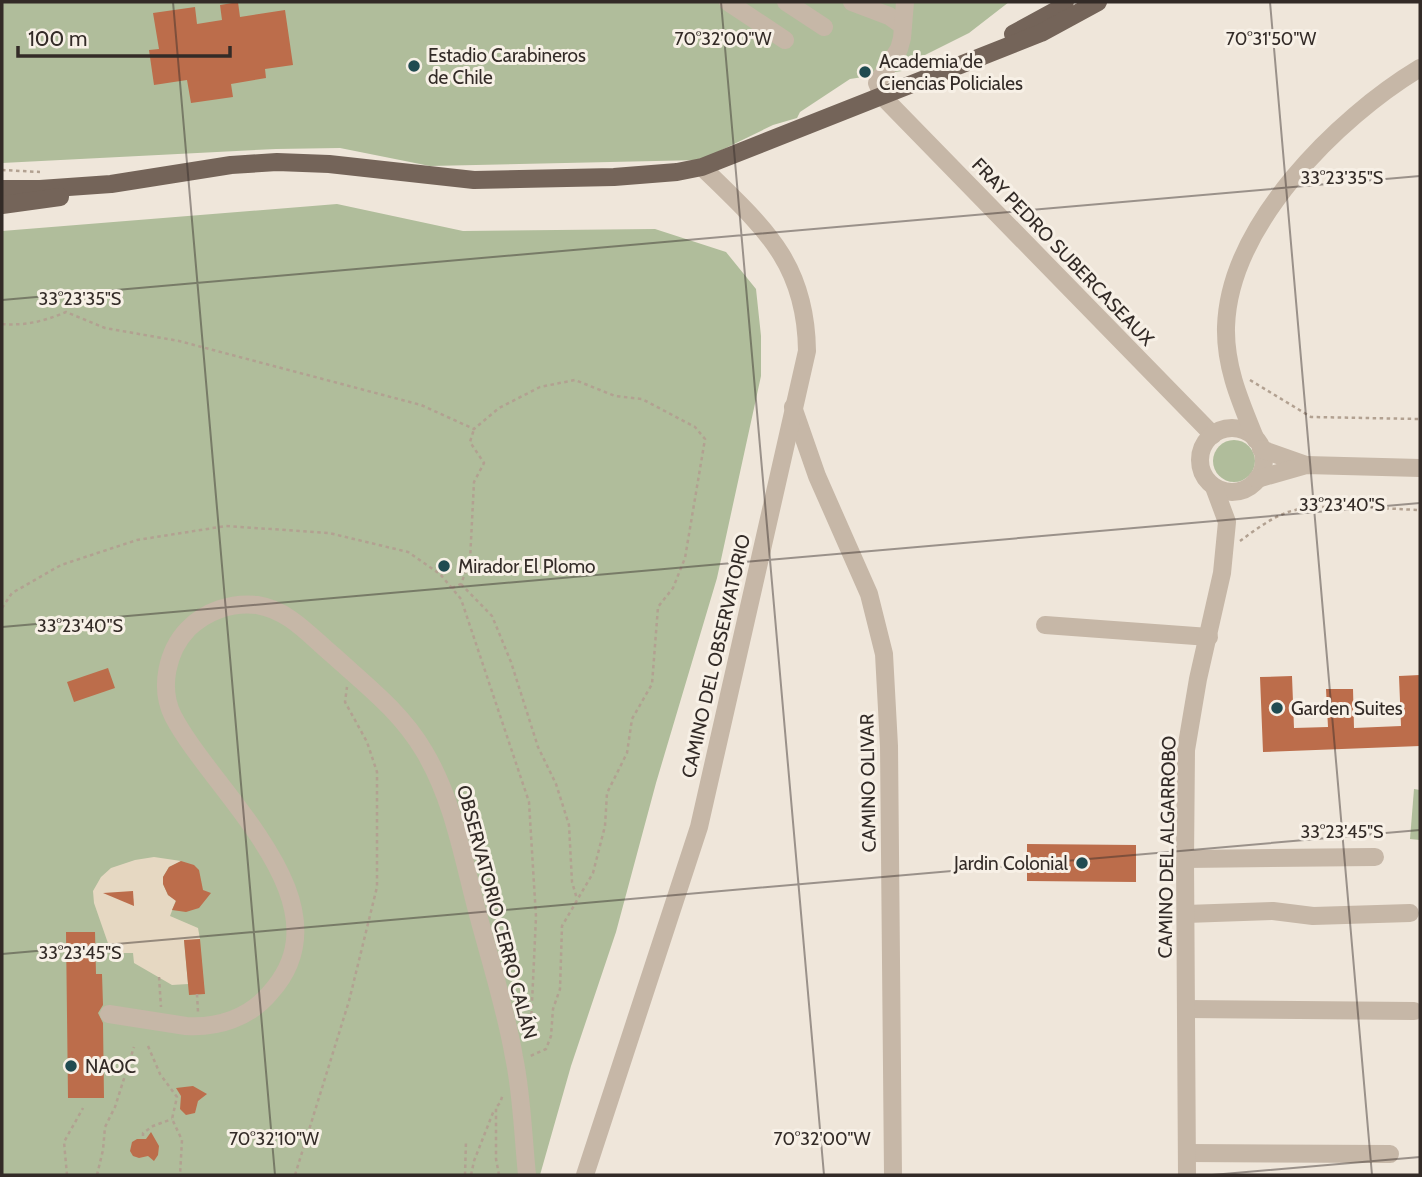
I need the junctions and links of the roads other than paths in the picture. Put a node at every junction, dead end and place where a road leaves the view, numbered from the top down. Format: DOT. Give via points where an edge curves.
graph roads {
  1 [pos="727,2"];
  2 [pos="786,2"];
  3 [pos="852,2"];
  4 [pos="905,2"];
  5 [pos="1065,2"];
  6 [pos="1098,2"];
  7 [pos="903,26"];
  8 [pos="824,27"];
  9 [pos="785,40"];
  10 [pos="958,64"];
  11 [pos="1420,68"];
  12 [pos="883,97"];
  13 [pos="702,167"];
  14 [pos="111,184"];
  15 [pos="2,189"];
  16 [pos="2,205"];
  17 [pos="1232,379"];
  18 [pos="793,407"];
  19 [pos="1219,432"];
  20 [pos="1259,444"];
  21 [pos="1306,465"];
  22 [pos="1420,468"];
  23 [pos="1252,484"];
  24 [pos="1214,486"];
  25 [pos="1227,522"];
  26 [pos="1045,625"];
  27 [pos="1209,637"];
  28 [pos="1375,857"];
  29 [pos="1185,859"];
  30 [pos="1410,913"];
  31 [pos="1186,914"];
  32 [pos="1187,1009"];
  33 [pos="1414,1011"];
  34 [pos="109,1014"];
  35 [pos="1187,1153"];
  36 [pos="1390,1153"];
  37 [pos="527,1175"];
  38 [pos="585,1175"];
  39 [pos="893,1175"];
  40 [pos="1187,1175"];
  1 -- 9 [label="street"];
  2 -- 8 [label="street"];
  3 -- 7 [label="street"];
  4 -- 7 [label="street"];
  5 -- 10 [label="main road"];
  6 -- 10 [label="main road" via="1041,33"];
  7 -- 12 [label="street" via="899,49 877,83"];
  10 -- 12 [label="main road"];
  11 -- 17 [label="street" via="1350,120 1294,178 1261,221 1247,246 1230,299 1226,327"];
  12 -- 13 [label="main road"];
  12 -- 19 [label="street, FRAY PEDRO SUBERCASEAUX"];
  13 -- 14 [label="main road" via="626,177 474,180 277,162"];
  13 -- 18 [label="street, CAMINO DEL OBSERVATORIO" via="767,232 795,279 805,315 807,351"];
  14 -- 15 [label="main road"];
  14 -- 16 [label="main road"];
  17 -- 19 [label="street"];
  17 -- 20 [label="street"];
  18 -- 38 [label="street, CAMINO DEL OBSERVATORIO" via="699,827"];
  18 -- 39 [label="street, CAMINO OLIVAR" via="822,488 869,594 884,654"];
  19 -- 20 [label="street" via="1242,430"];
  19 -- 24 [label="street" via="1206,442 1200,461"];
  20 -- 21 [label="street"];
  20 -- 23 [label="street" via="1264,459"];
  21 -- 22 [label="street"];
  21 -- 23 [label="street"];
  23 -- 24 [label="street" via="1230,492"];
  23 -- 25 [label="street, CAMINO DEL ALGARROBO"];
  24 -- 25 [label="street, CAMINO DEL ALGARROBO"];
  25 -- 27 [label="street, CAMINO DEL ALGARROBO"];
  26 -- 27 [label="street"];
  27 -- 29 [label="street, CAMINO DEL ALGARROBO" via="1186,750"];
  28 -- 29 [label="street"];
  29 -- 31 [label="street, CAMINO DEL ALGARROBO"];
  30 -- 31 [label="street"];
  31 -- 32 [label="street, CAMINO DEL ALGARROBO"];
  32 -- 33 [label="street"];
  32 -- 35 [label="street, CAMINO DEL ALGARROBO"];
  34 -- 37 [label="street, OBSERVATORIO CERRO CALÁN" via="186,1027 228,1022 254,1008 284,975 296,932 289,888 173,715 166,692 171,655 192,625 212,612 236,605 261,606 284,614 384,700 411,732 443,788 514,1057"];
  35 -- 36 [label="street"];
  35 -- 40 [label="street, CAMINO DEL ALGARROBO"];
}
